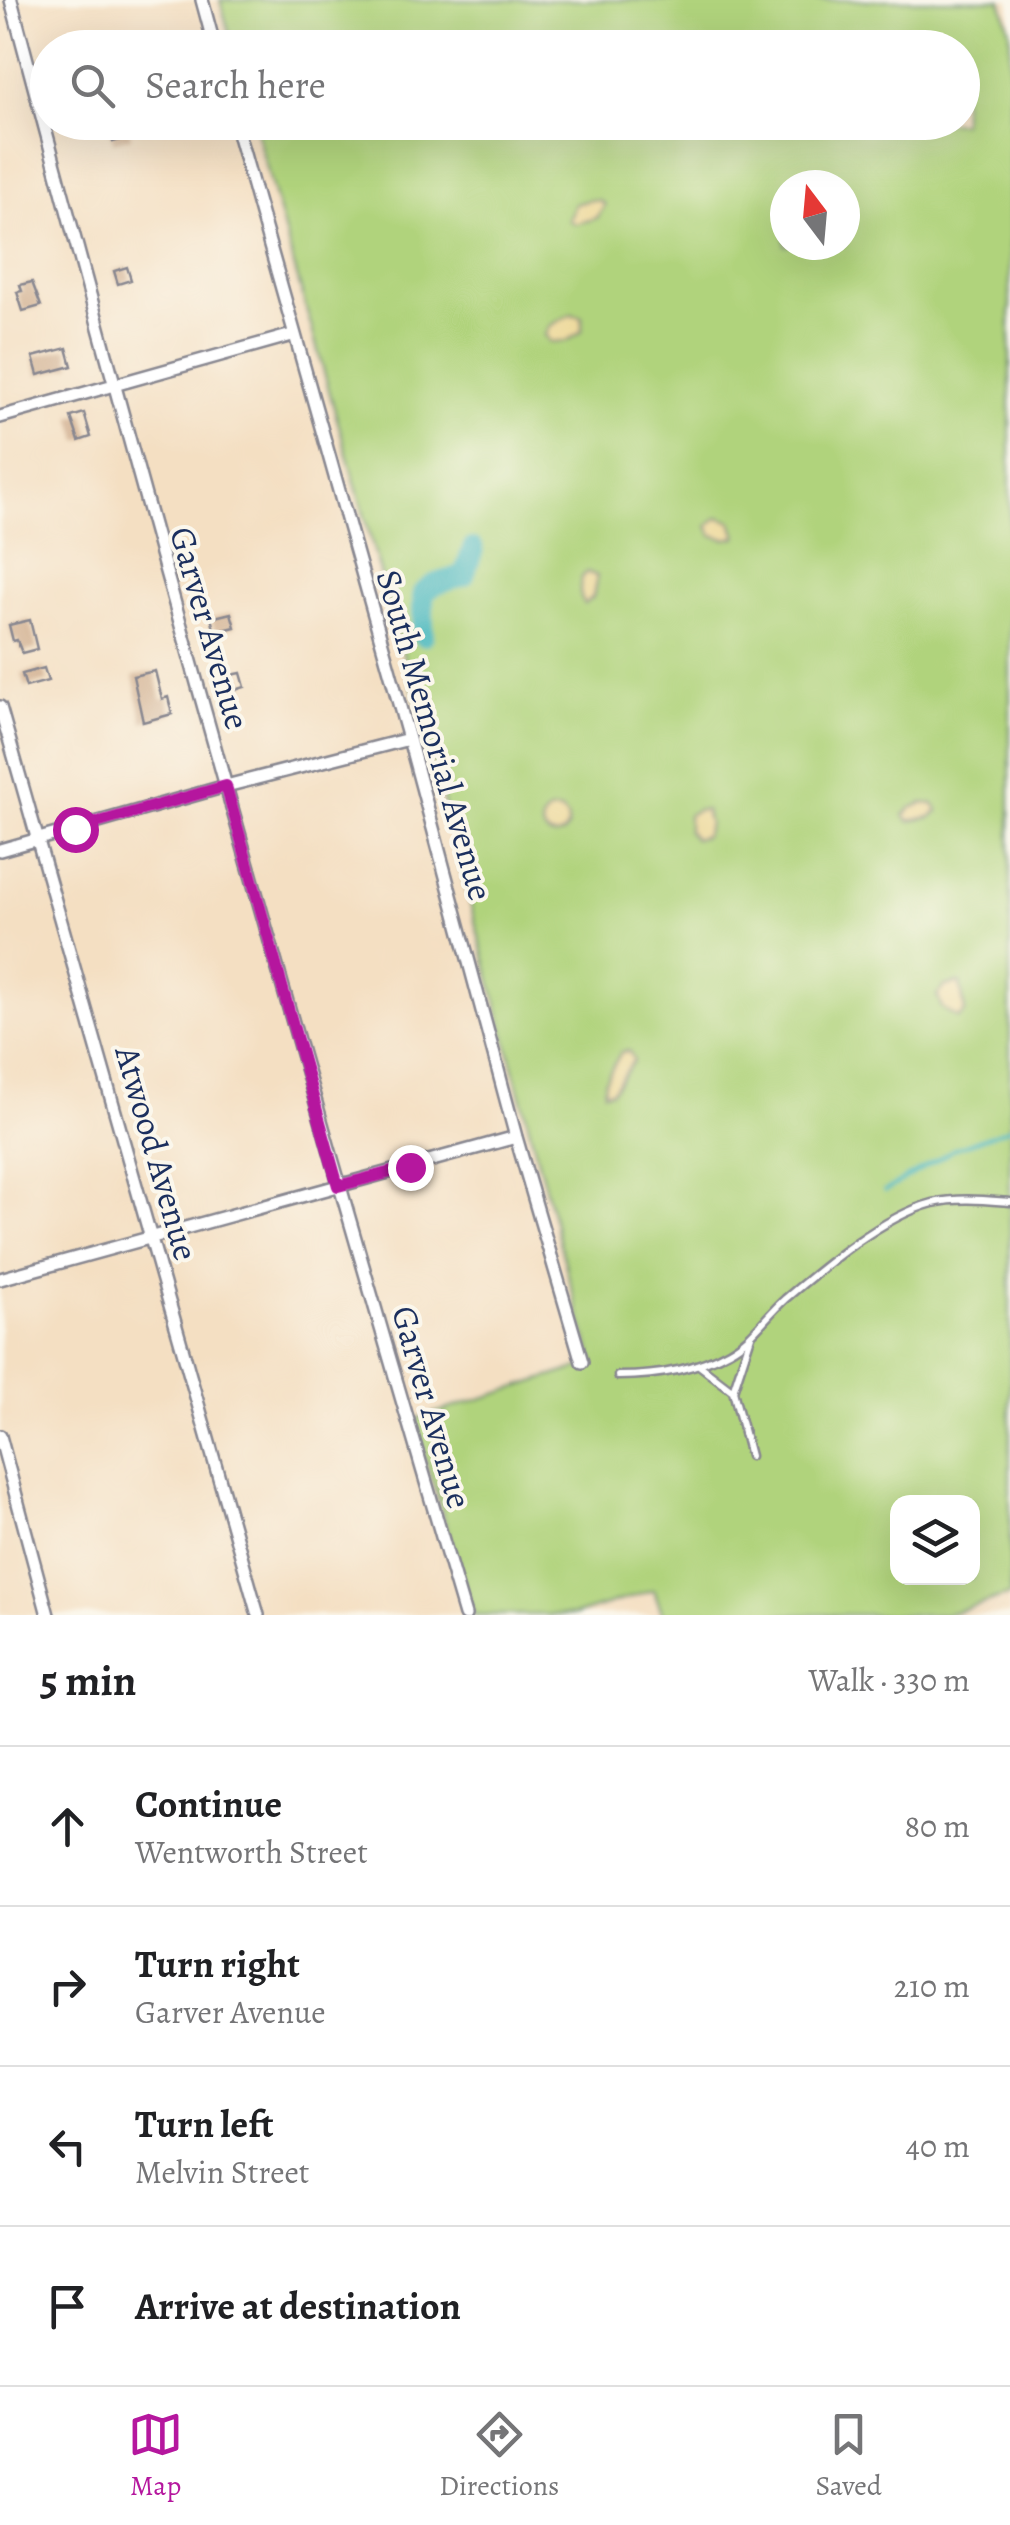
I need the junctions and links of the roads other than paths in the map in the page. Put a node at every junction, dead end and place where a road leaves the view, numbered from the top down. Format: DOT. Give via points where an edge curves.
graph roads {
  1 [pos="11,0"];
  2 [pos="202,0"];
  3 [pos="210,30"];
  4 [pos="30,72"];
  5 [pos="48,140"];
  6 [pos="240,140"];
  7 [pos="292,335"];
  8 [pos="113,385"];
  9 [pos="0,416"];
  10 [pos="0,707"];
  11 [pos="409,739"];
  12 [pos="226,786"];
  13 [pos="38,840"];
  14 [pos="0,850"];
  15 [pos="516,1137"];
  16 [pos="338,1186"];
  17 [pos="1010,1202"];
  18 [pos="153,1236"];
  19 [pos="0,1279"];
  20 [pos="751,1336"];
  21 [pos="582,1362"];
  22 [pos="698,1364"];
  23 [pos="618,1376"];
  24 [pos="733,1391"];
  25 [pos="0,1436"];
  26 [pos="750,1456"];
  27 [pos="48,1615"];
  28 [pos="258,1615"];
  29 [pos="465,1615"];
  1 -- 4 [label="street, Garver Avenue"];
  2 -- 3 [label="street"];
  5 -- 8 [label="street, Garver Avenue"];
  6 -- 7 [label="street, South Memorial Avenue"];
  7 -- 8 [label="street"];
  7 -- 11 [label="street, South Memorial Avenue"];
  8 -- 9 [label="street"];
  8 -- 12 [label="street, Garver Avenue"];
  10 -- 13 [label="street, Atwood Avenue"];
  11 -- 12 [label="street"];
  11 -- 15 [label="street, South Memorial Avenue"];
  12 -- 13 [label="street"];
  12 -- 16 [label="street, Garver Avenue"];
  13 -- 14 [label="street"];
  13 -- 18 [label="street, Atwood Avenue"];
  15 -- 16 [label="street"];
  15 -- 21 [label="street, South Memorial Avenue"];
  16 -- 18 [label="street"];
  16 -- 29 [label="street, Garver Avenue"];
  17 -- 20 [label="lane" via="934,1203 902,1215 783,1301"];
  18 -- 19 [label="street"];
  18 -- 28 [label="street, Atwood Avenue"];
  20 -- 22 [label="lane"];
  20 -- 24 [label="lane"];
  22 -- 23 [label="lane" via="654,1376"];
  22 -- 24 [label="lane"];
  24 -- 26 [label="lane"];
  25 -- 27 [label="street"];
}
